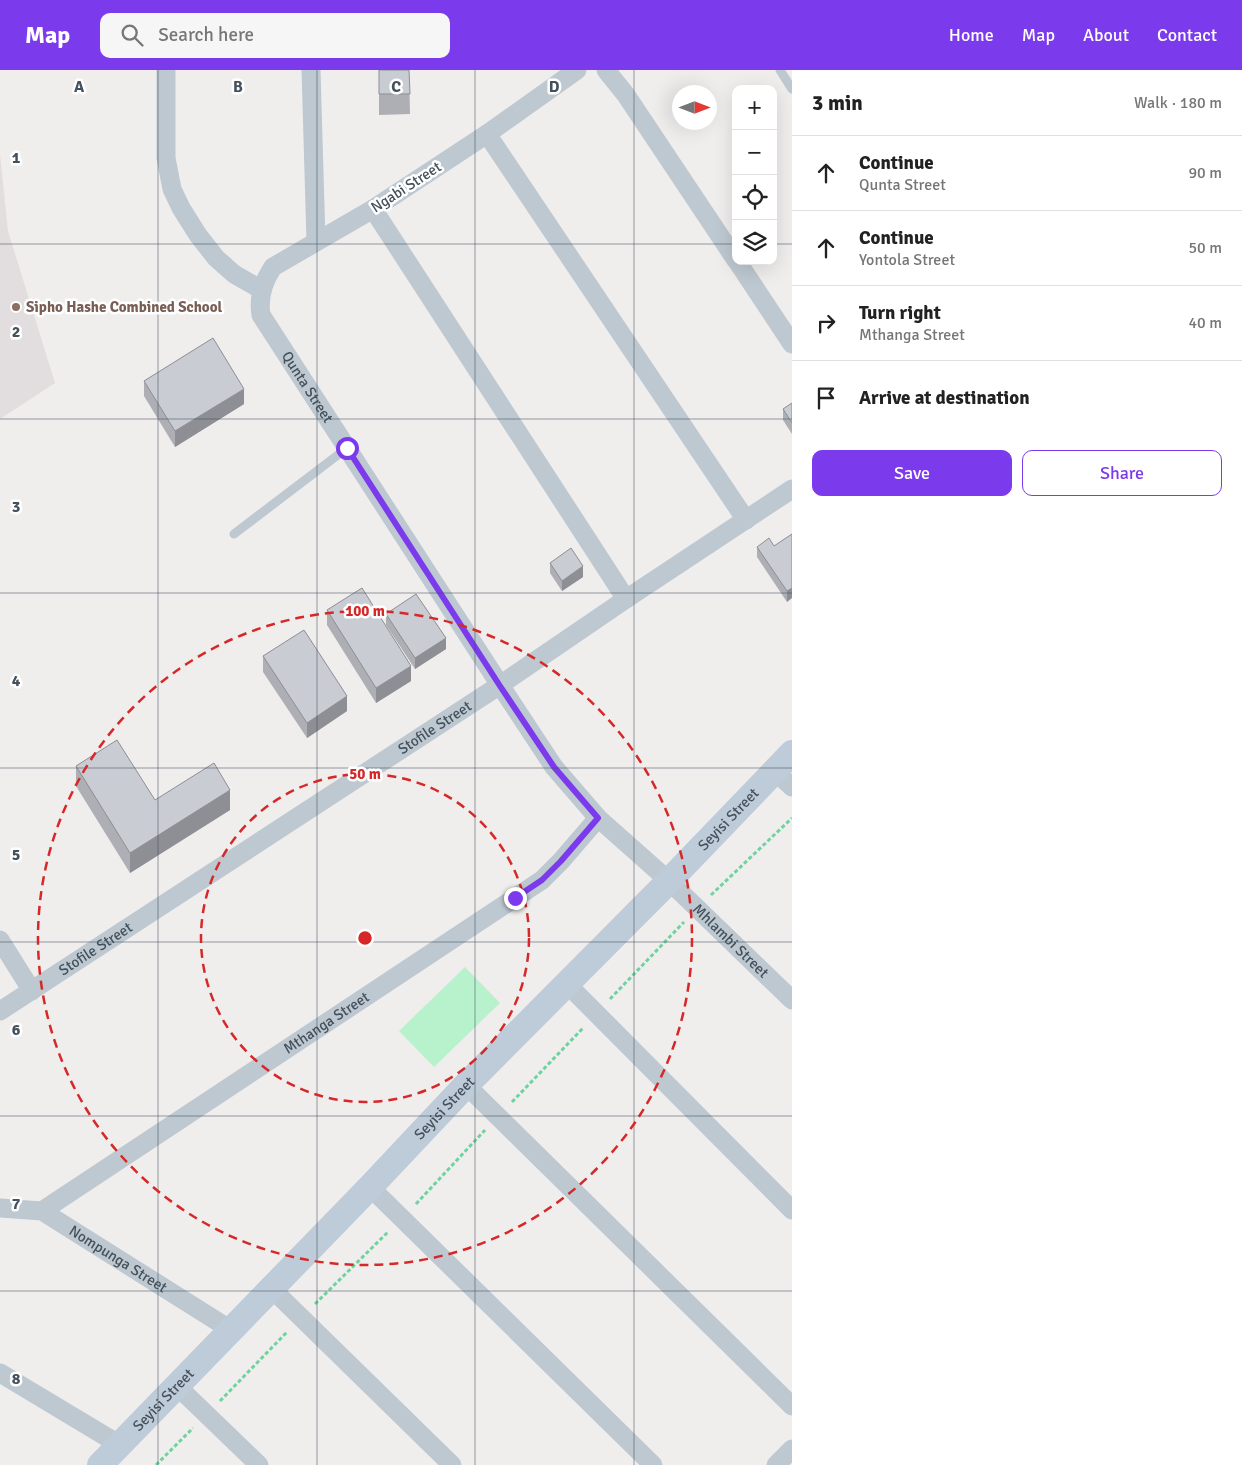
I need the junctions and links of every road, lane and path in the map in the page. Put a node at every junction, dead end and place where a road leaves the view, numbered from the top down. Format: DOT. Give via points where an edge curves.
graph roads {
  1 [pos="166,70"];
  2 [pos="311,70"];
  3 [pos="577,70"];
  4 [pos="606,70"];
  5 [pos="780,70"];
  6 [pos="792,89"];
  7 [pos="487,134"];
  8 [pos="373,209"];
  9 [pos="316,241"];
  10 [pos="732,254"];
  11 [pos="739,265"];
  12 [pos="262,290"];
  13 [pos="261,315"];
  14 [pos="792,344"];
  15 [pos="347,448"];
  16 [pos="792,489"];
  17 [pos="746,520"];
  18 [pos="234,534"];
  19 [pos="626,599"];
  20 [pos="500,686"];
  21 [pos="786,770"];
  22 [pos="598,818"];
  23 [pos="792,818"];
  24 [pos="669,881"];
  25 [pos="697,908"];
  26 [pos="0,940"];
  27 [pos="567,984"];
  28 [pos="32,991"];
  29 [pos="792,1000"];
  30 [pos="0,1011"];
  31 [pos="596,1014"];
  32 [pos="466,1085"];
  33 [pos="498,1117"];
  34 [pos="370,1187"];
  35 [pos="0,1208"];
  36 [pos="792,1210"];
  37 [pos="42,1211"];
  38 [pos="402,1218"];
  39 [pos="271,1288"];
  40 [pos="301,1318"];
  41 [pos="231,1330"];
  42 [pos="0,1373"];
  43 [pos="177,1386"];
  44 [pos="792,1406"];
  45 [pos="207,1414"];
  46 [pos="120,1445"];
  47 [pos="792,1449"];
  48 [pos="100,1465"];
  49 [pos="156,1465"];
  50 [pos="259,1465"];
  51 [pos="452,1465"];
  52 [pos="654,1465"];
  53 [pos="776,1465"];
  1 -- 12 [label="street" via="166,158 172,189 198,235 216,258 234,274"];
  2 -- 9 [label="street"];
  3 -- 7 [label="street, Ngabi Street"];
  4 -- 10 [label="street"];
  5 -- 6 [label="lane"];
  7 -- 8 [label="street, Ngabi Street"];
  7 -- 17 [label="street"];
  8 -- 9 [label="street, Ngabi Street"];
  8 -- 19 [label="street"];
  9 -- 12 [label="street, Ngabi Street" via="273,267"];
  11 -- 14 [label="street"];
  12 -- 13 [label="street, Ngabi Street"];
  13 -- 15 [label="street, Qunta Street"];
  15 -- 18 [label="lane"];
  15 -- 20 [label="street, Qunta Street"];
  16 -- 17 [label="street, Stofile Street"];
  17 -- 19 [label="street, Stofile Street"];
  19 -- 20 [label="street, Stofile Street"];
  20 -- 22 [label="street, Qunta Street" via="554,767"];
  20 -- 28 [label="street, Stofile Street"];
  21 -- 24 [label="street, Seyisi Street"];
  22 -- 24 [label="street, Mhlambi Street"];
  22 -- 37 [label="street, Mthanga Street" via="542,880"];
  23 -- 25 [label="path"];
  24 -- 25 [label="street, Mhlambi Street"];
  24 -- 27 [label="street, Seyisi Street"];
  25 -- 29 [label="street, Mhlambi Street"];
  25 -- 31 [label="path"];
  26 -- 28 [label="street"];
  27 -- 31 [label="street"];
  27 -- 32 [label="street, Seyisi Street"];
  28 -- 30 [label="street, Stofile Street"];
  31 -- 33 [label="path"];
  31 -- 36 [label="street"];
  32 -- 33 [label="street"];
  32 -- 34 [label="street, Seyisi Street"];
  33 -- 38 [label="path"];
  33 -- 44 [label="street"];
  34 -- 38 [label="street"];
  34 -- 39 [label="street, Seyisi Street"];
  35 -- 37 [label="street, Nompunga Street"];
  37 -- 41 [label="street, Nompunga Street"];
  38 -- 40 [label="path"];
  38 -- 52 [label="street"];
  39 -- 40 [label="street"];
  39 -- 41 [label="street, Seyisi Street"];
  40 -- 45 [label="path"];
  40 -- 51 [label="street"];
  41 -- 43 [label="street, Seyisi Street"];
  42 -- 46 [label="street"];
  43 -- 45 [label="street"];
  43 -- 46 [label="street, Seyisi Street"];
  45 -- 49 [label="path"];
  45 -- 50 [label="street"];
  46 -- 48 [label="street, Seyisi Street"];
  47 -- 53 [label="street"];
}
